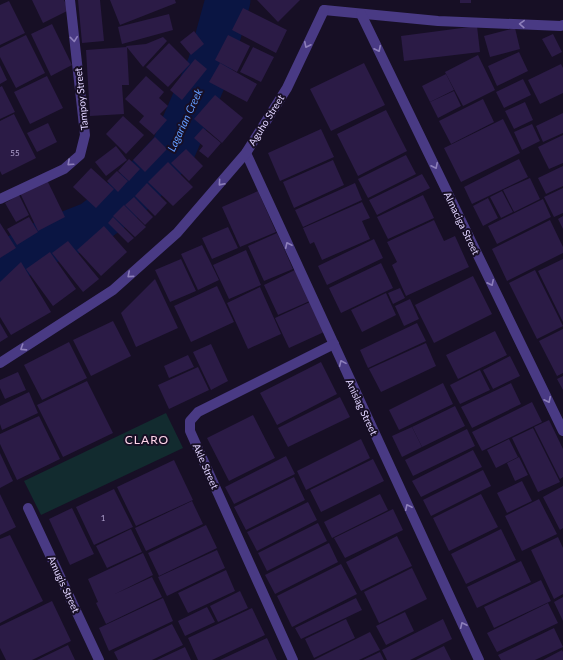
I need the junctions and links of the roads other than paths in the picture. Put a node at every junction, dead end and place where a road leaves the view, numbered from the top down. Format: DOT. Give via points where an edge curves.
graph roads {
  1 [pos="70,0"];
  2 [pos="323,5"];
  3 [pos="361,14"];
  4 [pos="562,28"];
  5 [pos="246,153"];
  6 [pos="0,199"];
  7 [pos="334,344"];
  8 [pos="0,363"];
  9 [pos="563,432"];
  10 [pos="28,508"];
  11 [pos="99,660"];
  12 [pos="293,660"];
  13 [pos="479,660"];
  1 -- 6 [label="street, Tampoy Street, one-way" via="85,135 80,155 64,169"];
  2 -- 3 [label="street, Aguho Street"];
  2 -- 5 [label="street, Aguho Street, one-way" via="287,88"];
  4 -- 3 [label="street, Aguho Street, one-way"];
  3 -- 9 [label="street, Almaciga Street, one-way"];
  7 -- 5 [label="street, Anislag Street, one-way"];
  5 -- 8 [label="street, Aguho Street, one-way" via="177,233 113,290"];
  7 -- 12 [label="street, Akle Street" via="198,412 190,420 190,431"];
  13 -- 7 [label="street, Anislag Street, one-way"];
  10 -- 11 [label="street, Amugis Street"];
}
